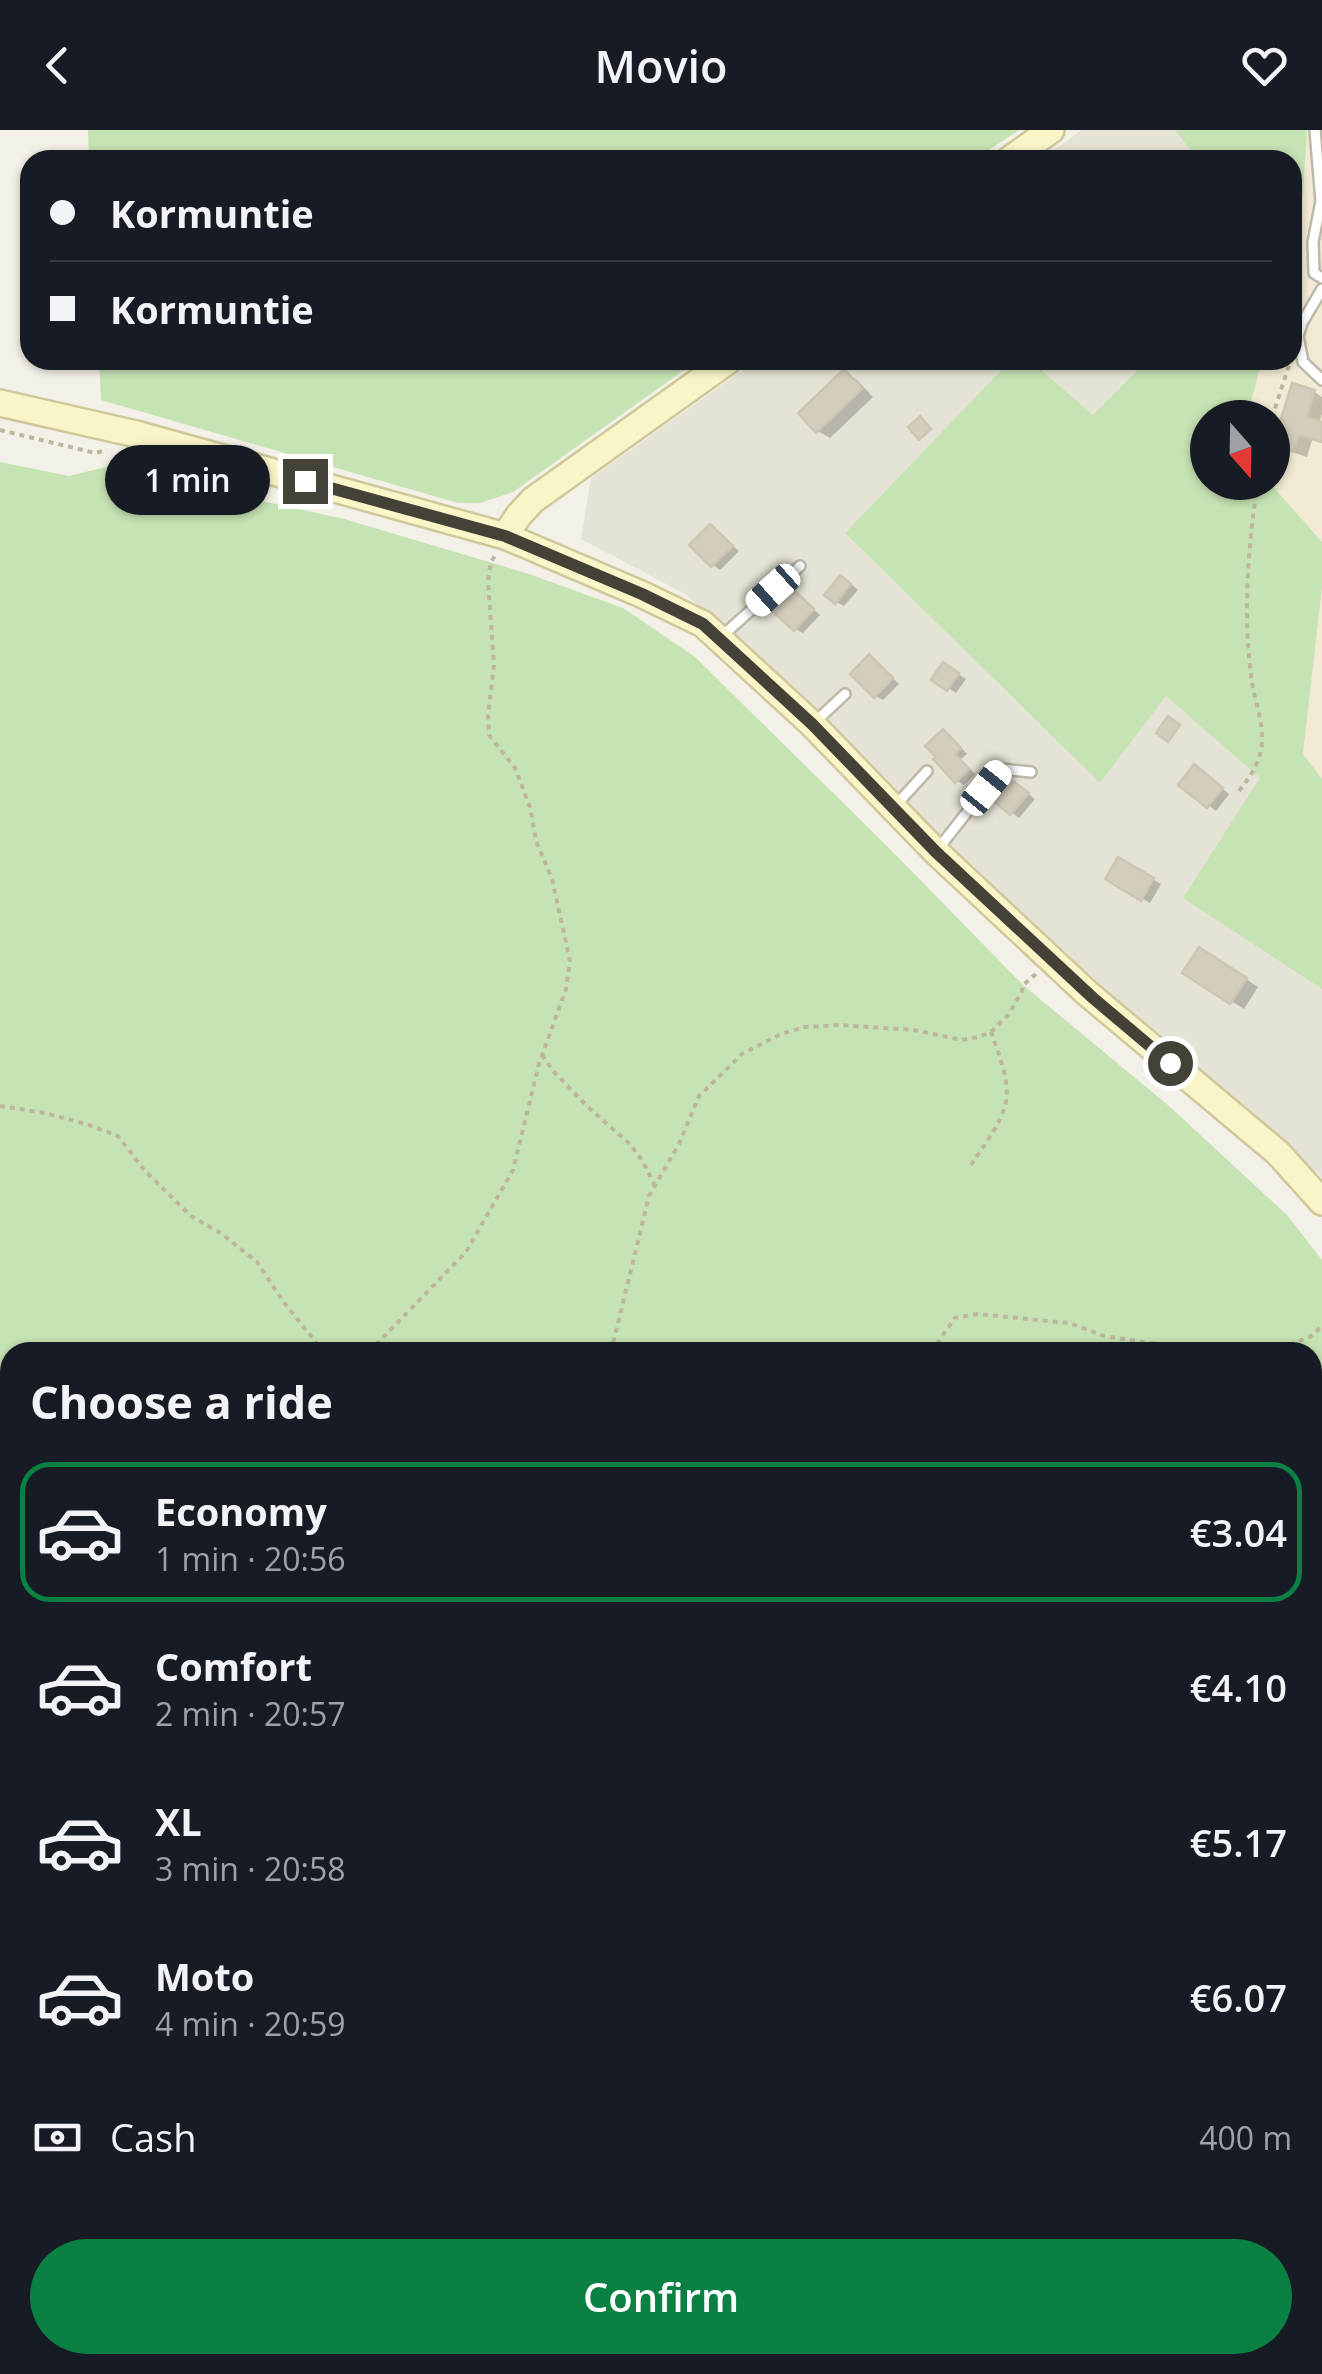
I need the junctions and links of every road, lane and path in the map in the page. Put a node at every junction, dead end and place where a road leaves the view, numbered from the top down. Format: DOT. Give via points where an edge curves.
graph roads {
  1 [pos="1051,130"];
  2 [pos="1316,130"];
  3 [pos="1023,150"];
  4 [pos="1320,173"];
  5 [pos="1322,278"];
  6 [pos="1322,288"];
  7 [pos="1302,324"];
  8 [pos="1302,362"];
  9 [pos="715,370"];
  10 [pos="1287,370"];
  11 [pos="1322,380"];
  12 [pos="1278,400"];
  13 [pos="0,403"];
  14 [pos="1256,500"];
  15 [pos="505,536"];
  16 [pos="800,566"];
  17 [pos="719,639"];
  18 [pos="846,694"];
  19 [pos="812,724"];
  20 [pos="927,771"];
  21 [pos="1031,772"];
  22 [pos="1239,791"];
  23 [pos="894,807"];
  24 [pos="936,852"];
  25 [pos="1052,960"];
  26 [pos="991,1032"];
  27 [pos="542,1055"];
  28 [pos="0,1106"];
  29 [pos="971,1165"];
  30 [pos="655,1186"];
  31 [pos="1322,1202"];
  32 [pos="1322,1326"];
  33 [pos="315,1342"];
  34 [pos="380,1342"];
  35 [pos="613,1342"];
  36 [pos="938,1342"];
  37 [pos="1140,1342"];
  38 [pos="1297,1342"];
  1 -- 3 [label="street"];
  2 -- 4 [label="lane"];
  4 -- 5 [label="lane" via="1314,273"];
  6 -- 7 [label="lane"];
  8 -- 11 [label="lane"];
  9 -- 15 [label="street" via="533,500"];
  10 -- 12 [label="path"];
  13 -- 15 [label="street"];
  14 -- 22 [label="path" via="1248,590 1250,673 1262,740 1256,768"];
  15 -- 17 [label="street" via="668,606"];
  15 -- 27 [label="path" via="488,581 494,665 489,735 515,768 530,807 570,961"];
  16 -- 17 [label="lane"];
  17 -- 19 [label="street"];
  18 -- 19 [label="lane"];
  19 -- 23 [label="street"];
  20 -- 23 [label="lane"];
  21 -- 24 [label="lane" via="1001,769"];
  23 -- 24 [label="street"];
  24 -- 25 [label="street"];
  25 -- 26 [label="path" via="1023,985"];
  25 -- 31 [label="street" via="1278,1152"];
  26 -- 29 [label="path" via="1006,1100"];
  26 -- 30 [label="path" via="962,1040 839,1024 780,1034 742,1054 698,1096"];
  27 -- 30 [label="path" via="631,1145"];
  27 -- 34 [label="path" via="513,1170 466,1252"];
  28 -- 33 [label="path" via="118,1136 190,1216 257,1262"];
  30 -- 35 [label="path"];
  32 -- 38 [label="path"];
  36 -- 37 [label="path" via="956,1318 977,1314 1068,1323"];
}
